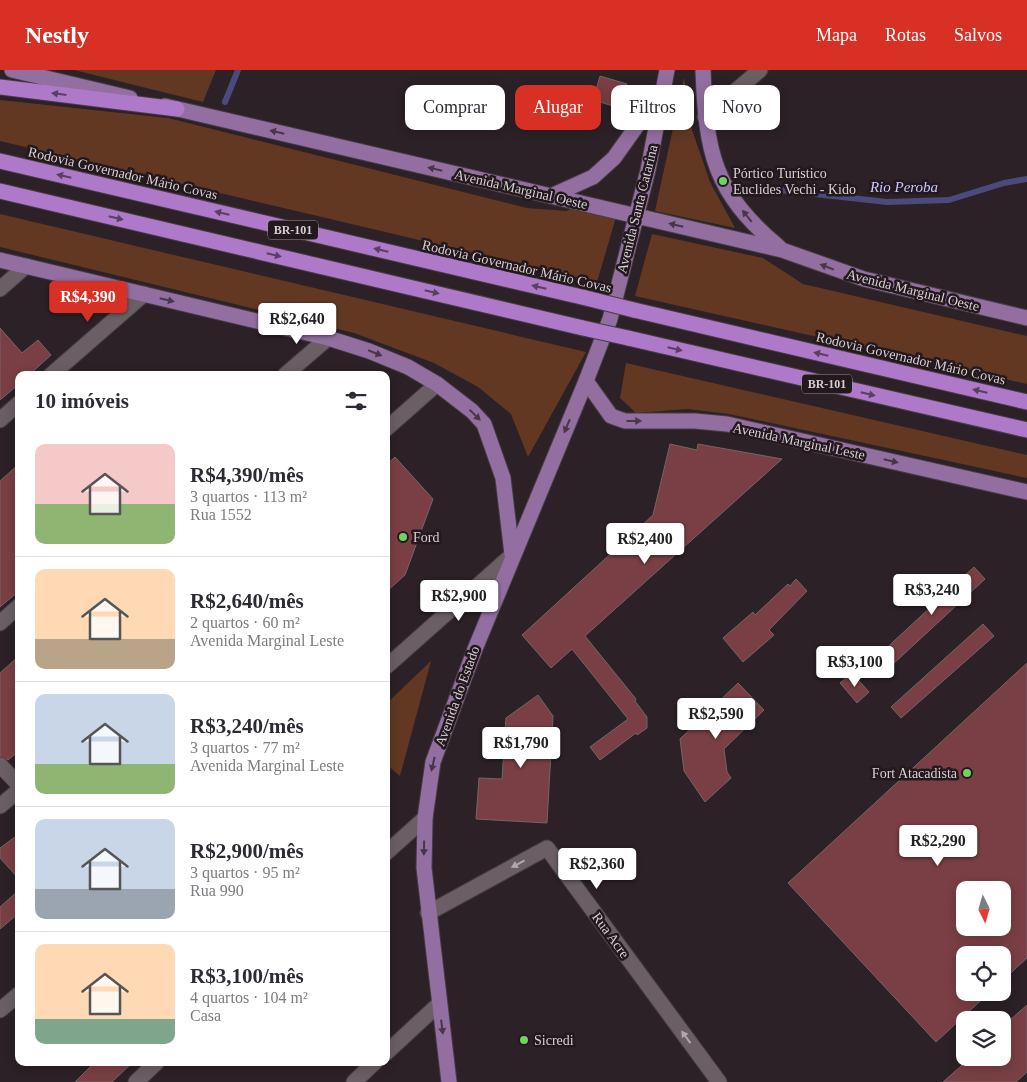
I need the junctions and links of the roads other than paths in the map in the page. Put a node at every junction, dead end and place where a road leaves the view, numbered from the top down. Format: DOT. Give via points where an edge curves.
graph roads {
  1 [pos="12,70"];
  2 [pos="667,70"];
  3 [pos="703,70"];
  4 [pos="760,70"];
  5 [pos="664,85"];
  6 [pos="742,85"];
  7 [pos="0,87"];
  8 [pos="704,93"];
  9 [pos="177,109"];
  10 [pos="634,130"];
  11 [pos="655,130"];
  12 [pos="707,130"];
  13 [pos="0,161"];
  14 [pos="0,191"];
  15 [pos="551,196"];
  16 [pos="637,216"];
  17 [pos="782,250"];
  18 [pos="0,260"];
  19 [pos="26,266"];
  20 [pos="0,289"];
  21 [pos="144,294"];
  22 [pos="610,318"];
  23 [pos="1027,318"];
  24 [pos="328,338"];
  25 [pos="56,371"];
  26 [pos="290,371"];
  27 [pos="586,381"];
  28 [pos="437,384"];
  29 [pos="1027,402"];
  30 [pos="15,407"];
  31 [pos="0,420"];
  32 [pos="390,425"];
  33 [pos="1027,430"];
  34 [pos="1027,492"];
  35 [pos="512,555"];
  36 [pos="15,610"];
  37 [pos="0,623"];
  38 [pos="390,663"];
  39 [pos="0,765"];
  40 [pos="15,781"];
  41 [pos="15,793"];
  42 [pos="0,806"];
  43 [pos="425,818"];
  44 [pos="390,849"];
  45 [pos="428,913"];
  46 [pos="15,997"];
  47 [pos="439,1004"];
  48 [pos="0,1010"];
  49 [pos="390,1049"];
  50 [pos="153,1066"];
  51 [pos="371,1066"];
  52 [pos="446,1077"];
  53 [pos="136,1082"];
  54 [pos="354,1082"];
  55 [pos="719,1082"];
  1 -- 9 [label="main road, Avenida Marginal Oeste"];
  2 -- 5 [label="main road, Avenida Santa Catarina"];
  3 -- 8 [label="main road"];
  4 -- 6 [label="street"];
  9 -- 7 [label="highway, one-way"];
  15 -- 9 [label="main road, Avenida Marginal Oeste, one-way"];
  10 -- 15 [label="main road" via="614,158 593,177"];
  11 -- 16 [label="main road, Avenida Santa Catarina"];
  17 -- 12 [label="main road, one-way" via="757,229 723,185"];
  29 -- 13 [label="highway, Rodovia Governador Mário Covas / BR-101, one-way, bridge"];
  14 -- 33 [label="highway, BR-101, one-way, bridge"];
  15 -- 16 [label="main road, Avenida Marginal Oeste"];
  17 -- 16 [label="main road, Avenida Marginal Oeste, one-way"];
  16 -- 22 [label="main road, Avenida Santa Catarina"];
  23 -- 17 [label="main road, Avenida Marginal Oeste, one-way" via="864,280"];
  18 -- 19 [label="main road"];
  19 -- 20 [label="street"];
  19 -- 21 [label="main road"];
  21 -- 24 [label="main road, one-way"];
  21 -- 25 [label="street"];
  22 -- 27 [label="main road, Avenida do Estado"];
  24 -- 26 [label="street"];
  24 -- 28 [label="main road, one-way" via="408,367"];
  27 -- 34 [label="main road, Avenida Marginal Leste, one-way" via="611,416 625,421 726,424"];
  27 -- 35 [label="main road, Avenida do Estado, one-way"];
  28 -- 32 [label="street"];
  28 -- 35 [label="main road, one-way" via="484,424 503,478"];
  30 -- 31 [label="street"];
  35 -- 38 [label="street"];
  35 -- 43 [label="main road, Avenida do Estado, one-way" via="433,762"];
  36 -- 37 [label="street"];
  39 -- 40 [label="street"];
  41 -- 42 [label="street"];
  43 -- 44 [label="street"];
  43 -- 45 [label="main road, Avenida do Estado, one-way" via="424,868"];
  45 -- 47 [label="main road, Avenida do Estado"];
  55 -- 45 [label="street, Rua Acre, one-way" via="548,848"];
  46 -- 48 [label="street"];
  47 -- 49 [label="street"];
  47 -- 52 [label="main road, Avenida do Estado, one-way"];
  50 -- 53 [label="street"];
  51 -- 54 [label="street"];
}
